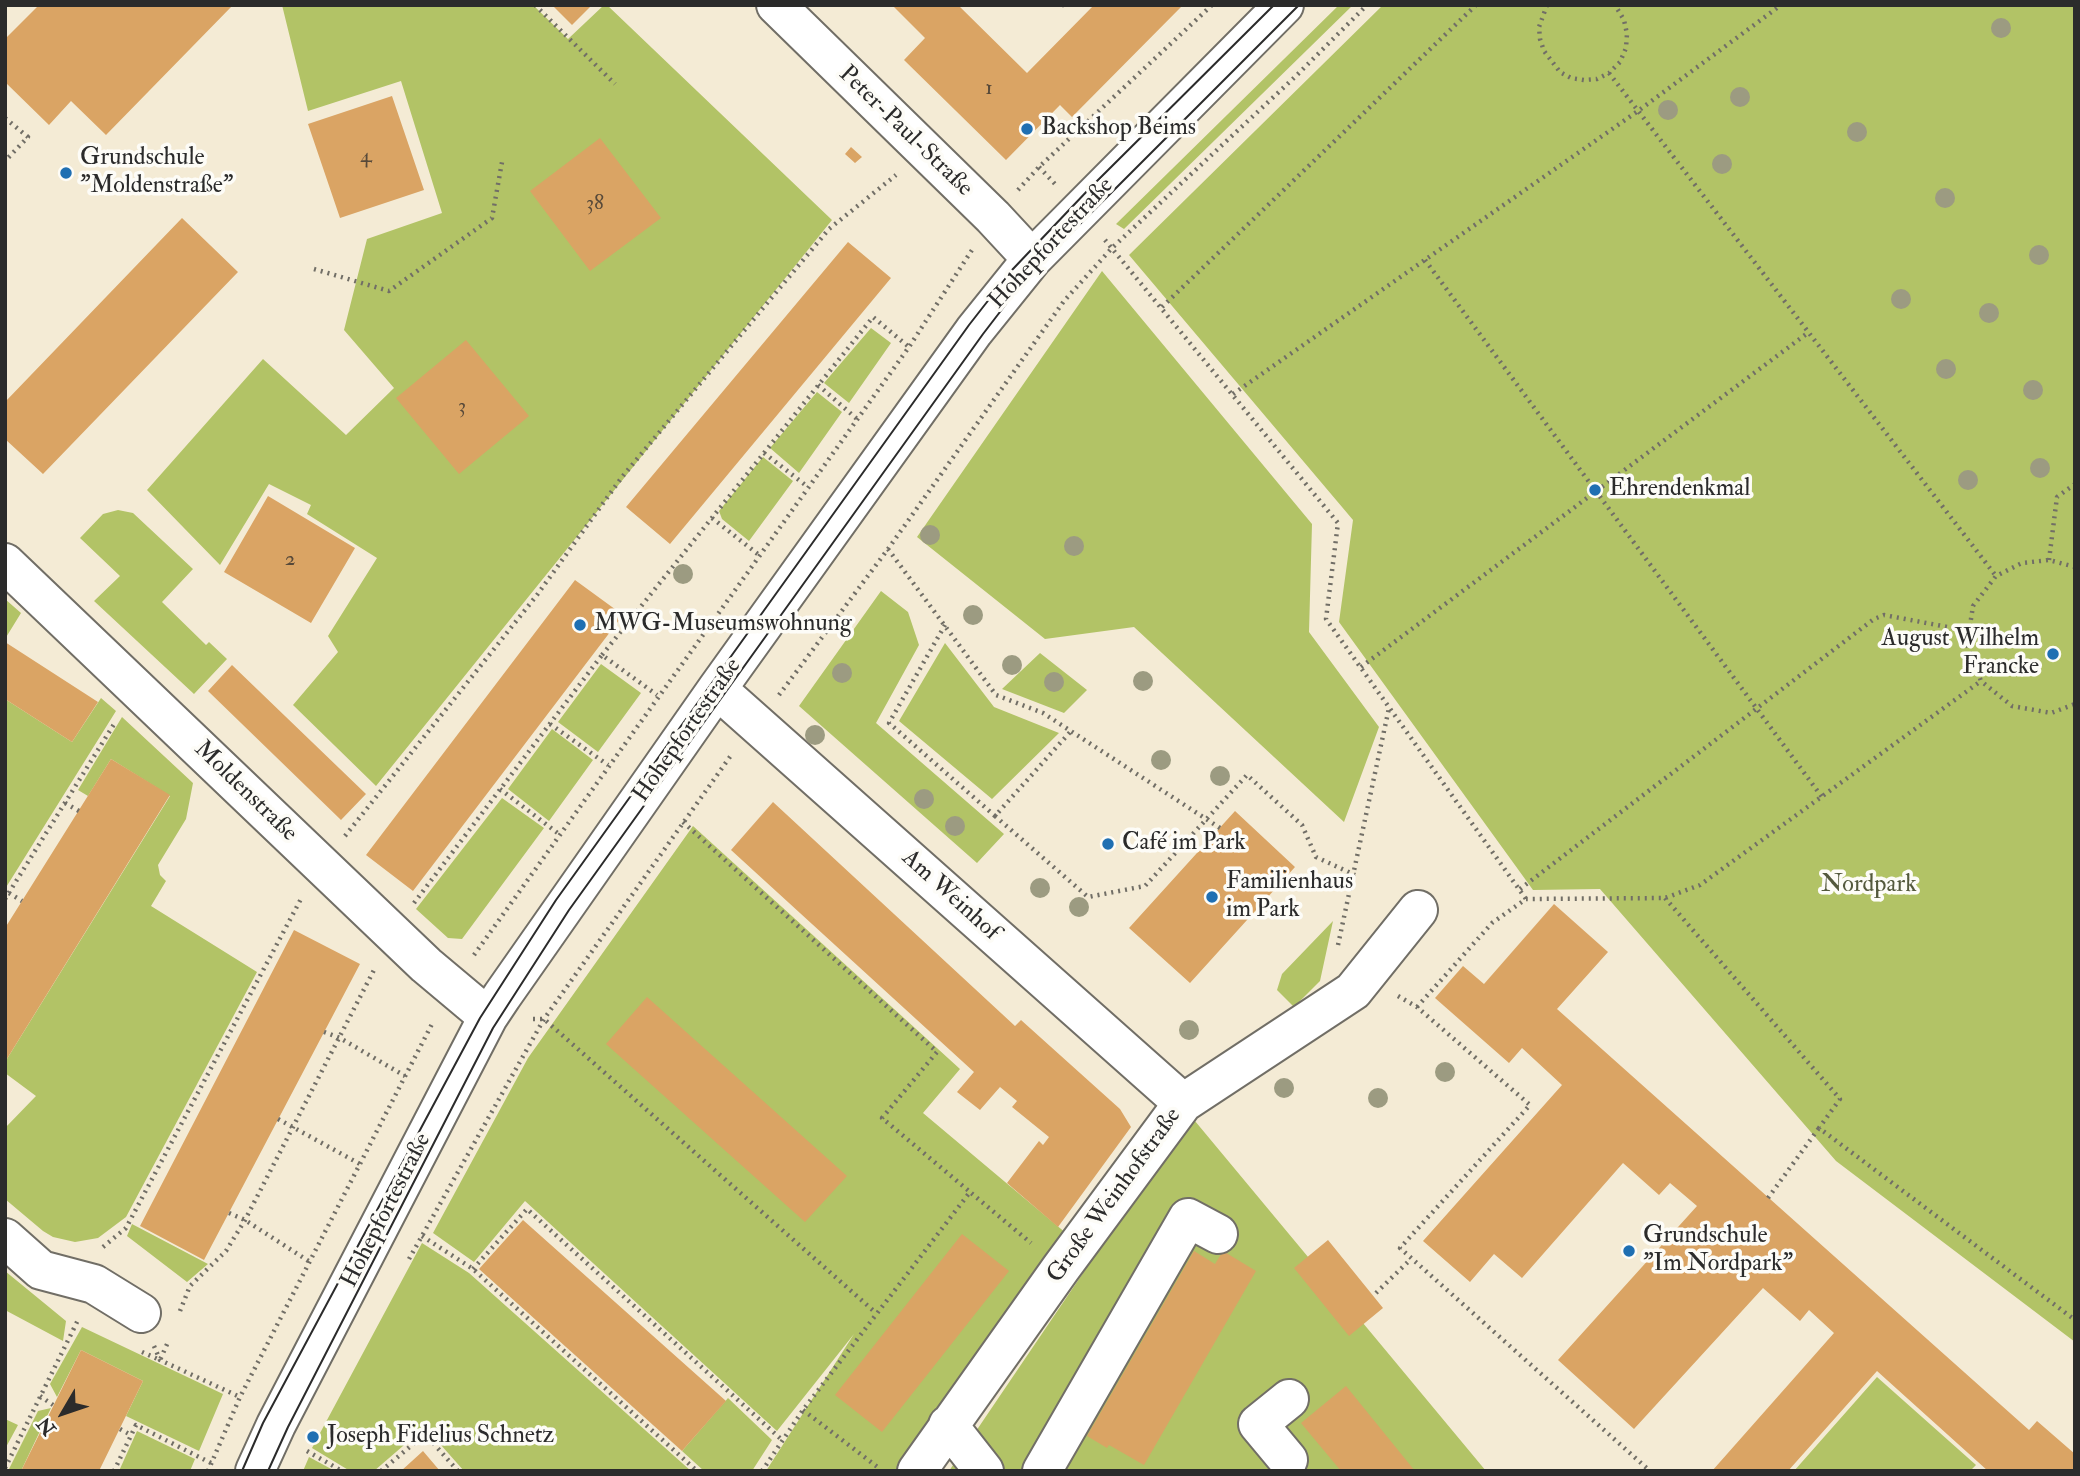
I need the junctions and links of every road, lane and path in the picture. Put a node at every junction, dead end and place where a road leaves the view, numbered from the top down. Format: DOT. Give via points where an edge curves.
graph roads {
  1 [pos="535,5"];
  2 [pos="776,5"];
  3 [pos="1212,5"];
  4 [pos="1284,5"];
  5 [pos="1367,5"];
  6 [pos="1476,5"];
  7 [pos="1547,5"];
  8 [pos="1615,5"];
  9 [pos="1781,5"];
  10 [pos="1609,73"];
  11 [pos="615,84"];
  12 [pos="1638,111"];
  13 [pos="5,118"];
  14 [pos="924,152"];
  15 [pos="5,161"];
  16 [pos="502,162"];
  17 [pos="1039,167"];
  18 [pos="1011,197"];
  19 [pos="1080,211"];
  20 [pos="974,248"];
  21 [pos="1112,248"];
  22 [pos="1032,259"];
  23 [pos="1425,260"];
  24 [pos="314,269"];
  25 [pos="1162,307"];
  26 [pos="1809,332"];
  27 [pos="909,347"];
  28 [pos="818,385"];
  29 [pos="1233,394"];
  30 [pos="857,419"];
  31 [pos="764,453"];
  32 [pos="2075,484"];
  33 [pos="808,487"];
  34 [pos="1595,490"];
  35 [pos="712,519"];
  36 [pos="888,549"];
  37 [pos="758,555"];
  38 [pos="2049,560"];
  39 [pos="5,563"];
  40 [pos="2075,567"];
  41 [pos="1996,576"];
  42 [pos="945,625"];
  43 [pos="1969,631"];
  44 [pos="602,655"];
  45 [pos="1360,667"];
  46 [pos="1981,681"];
  47 [pos="137,688"];
  48 [pos="717,689"];
  49 [pos="658,695"];
  50 [pos="777,696"];
  51 [pos="2075,705"];
  52 [pos="1390,707"];
  53 [pos="1756,708"];
  54 [pos="550,724"];
  55 [pos="1071,731"];
  56 [pos="735,751"];
  57 [pos="608,765"];
  58 [pos="500,789"];
  59 [pos="1822,797"];
  60 [pos="65,803"];
  61 [pos="79,811"];
  62 [pos="995,816"];
  63 [pos="1206,819"];
  64 [pos="683,822"];
  65 [pos="1220,828"];
  66 [pos="559,834"];
  67 [pos="320,864"];
  68 [pos="1520,889"];
  69 [pos="7,896"];
  70 [pos="1665,898"];
  71 [pos="1526,899"];
  72 [pos="22,901"];
  73 [pos="1418,910"];
  74 [pos="393,933"];
  75 [pos="474,956"];
  76 [pos="1358,984"];
  77 [pos="1417,1007"];
  78 [pos="488,1017"];
  79 [pos="435,1018"];
  80 [pos="544,1019"];
  81 [pos="324,1032"];
  82 [pos="340,1038"];
  83 [pos="405,1076"];
  84 [pos="1183,1103"];
  85 [pos="278,1119"];
  86 [pos="294,1127"];
  87 [pos="1819,1128"];
  88 [pos="360,1164"];
  89 [pos="970,1192"];
  90 [pos="1768,1198"];
  91 [pos="229,1213"];
  92 [pos="245,1220"];
  93 [pos="1218,1234"];
  94 [pos="422,1236"];
  95 [pos="5,1238"];
  96 [pos="1411,1259"];
  97 [pos="409,1260"];
  98 [pos="310,1262"];
  99 [pos="1061,1268"];
  100 [pos="472,1269"];
  101 [pos="94,1284"];
  102 [pos="1376,1293"];
  103 [pos="141,1312"];
  104 [pos="876,1313"];
  105 [pos="179,1314"];
  106 [pos="2075,1320"];
  107 [pos="170,1337"];
  108 [pos="160,1360"];
  109 [pos="40,1396"];
  110 [pos="240,1397"];
  111 [pos="1289,1399"];
  112 [pos="53,1405"];
  113 [pos="803,1410"];
  114 [pos="948,1425"];
  115 [pos="120,1429"];
  116 [pos="132,1435"];
  117 [pos="782,1440"];
  118 [pos="302,1448"];
  119 [pos="211,1463"];
  120 [pos="1281,1467"];
  121 [pos="5,1468"];
  122 [pos="114,1471"];
  123 [pos="208,1471"];
  124 [pos="255,1471"];
  125 [pos="342,1471"];
  126 [pos="381,1471"];
  127 [pos="458,1471"];
  128 [pos="697,1471"];
  129 [pos="762,1471"];
  130 [pos="881,1471"];
  131 [pos="917,1471"];
  132 [pos="984,1471"];
  133 [pos="1042,1471"];
  134 [pos="1650,1471"];
  1 -- 11 [label="path"];
  2 -- 14 [label="street, Peter-Paul-Straße"];
  3 -- 17 [label="path"];
  4 -- 19 [label="street, Hohepfortestraße"];
  5 -- 21 [label="path, Hohepfortestraße"];
  6 -- 25 [label="path"];
  7 -- 10 [label="path" via="1540,39 1551,63 1572,78 1597,79"];
  8 -- 10 [label="path" via="1624,20 1626,48"];
  9 -- 12 [label="path"];
  10 -- 12 [label="path"];
  12 -- 23 [label="path"];
  12 -- 26 [label="path"];
  13 -- 15 [label="path" via="28,137"];
  14 -- 22 [label="street, Peter-Paul-Straße"];
  14 -- 67 [label="path" via="829,229 622,477 528,606"];
  16 -- 24 [label="path" via="492,218 389,291"];
  17 -- 18 [label="path"];
  17 -- 19 [label="path"];
  19 -- 21 [label="path"];
  19 -- 22 [label="street, Hohepfortestraße"];
  20 -- 27 [label="path, Hohepfortestraße"];
  21 -- 25 [label="path"];
  21 -- 36 [label="path, Hohepfortestraße" via="1064,302"];
  22 -- 48 [label="street, Hohepfortestraße" via="974,331"];
  23 -- 29 [label="path"];
  23 -- 34 [label="path"];
  25 -- 29 [label="path"];
  26 -- 34 [label="path"];
  26 -- 41 [label="path"];
  27 -- 28 [label="path" via="873,317"];
  27 -- 30 [label="path, Hohepfortestraße"];
  28 -- 30 [label="path"];
  28 -- 31 [label="path"];
  29 -- 45 [label="path" via="1338,523 1326,619"];
  30 -- 33 [label="path, Hohepfortestraße"];
  31 -- 33 [label="path"];
  31 -- 35 [label="path"];
  32 -- 38 [label="path" via="2057,497"];
  33 -- 37 [label="path, Hohepfortestraße"];
  34 -- 45 [label="path"];
  34 -- 53 [label="path"];
  35 -- 37 [label="path"];
  35 -- 44 [label="path"];
  36 -- 42 [label="path"];
  36 -- 50 [label="path, Hohepfortestraße"];
  37 -- 49 [label="path, Hohepfortestraße"];
  38 -- 40 [label="path"];
  38 -- 41 [label="path" via="2022,563"];
  39 -- 47 [label="street, Moldenstraße"];
  41 -- 43 [label="path" via="1973,606"];
  42 -- 55 [label="path" via="996,695 1043,713"];
  42 -- 62 [label="path" via="889,723"];
  43 -- 46 [label="path" via="1967,645"];
  43 -- 53 [label="path" via="1884,615"];
  44 -- 49 [label="path"];
  44 -- 54 [label="path"];
  45 -- 52 [label="path"];
  46 -- 51 [label="path" via="2011,706 2051,713"];
  46 -- 59 [label="path"];
  47 -- 60 [label="path"];
  47 -- 67 [label="street, Moldenstraße"];
  48 -- 78 [label="street, Hohepfortestraße"];
  48 -- 84 [label="street, Am Weinhof"];
  49 -- 57 [label="path, Hohepfortestraße"];
  52 -- 63 [label="path" via="1355,875 1316,857 1301,825 1247,775"];
  52 -- 68 [label="path"];
  53 -- 59 [label="path"];
  53 -- 68 [label="path"];
  54 -- 57 [label="path"];
  54 -- 58 [label="path"];
  55 -- 62 [label="path"];
  55 -- 63 [label="path"];
  56 -- 64 [label="path, Hohepfortestraße"];
  57 -- 66 [label="path, Hohepfortestraße"];
  58 -- 66 [label="path"];
  58 -- 74 [label="path"];
  59 -- 70 [label="path" via="1700,885"];
  60 -- 61 [label="path"];
  60 -- 69 [label="path"];
  62 -- 63 [label="path" via="1088,897 1145,886"];
  63 -- 65 [label="path"];
  64 -- 80 [label="path, Hohepfortestraße"];
  64 -- 89 [label="path" via="937,1052 882,1118"];
  66 -- 75 [label="path, Hohepfortestraße"];
  67 -- 74 [label="street, Moldenstraße"];
  67 -- 101 [label="path" via="125,1228 104,1246"];
  68 -- 71 [label="path"];
  69 -- 72 [label="path"];
  70 -- 71 [label="path"];
  70 -- 87 [label="path" via="1840,1099"];
  71 -- 77 [label="path" via="1492,923"];
  73 -- 76 [label="street, Große Weinhofstraße"];
  74 -- 78 [label="street, Moldenstraße"];
  74 -- 82 [label="path"];
  76 -- 77 [label="path" via="1390,990"];
  76 -- 84 [label="street, Große Weinhofstraße"];
  77 -- 96 [label="path" via="1530,1105 1400,1248"];
  78 -- 124 [label="street, Hohepfortestraße"];
  79 -- 83 [label="path, Hohepfortestraße"];
  80 -- 94 [label="path, Hohepfortestraße"];
  80 -- 104 [label="path"];
  81 -- 82 [label="path"];
  82 -- 83 [label="path"];
  82 -- 86 [label="path"];
  83 -- 88 [label="path, Hohepfortestraße"];
  84 -- 99 [label="street, Große Weinhofstraße"];
  85 -- 86 [label="path"];
  86 -- 88 [label="path"];
  86 -- 92 [label="path"];
  87 -- 90 [label="path"];
  87 -- 106 [label="path"];
  88 -- 98 [label="path, Hohepfortestraße"];
  89 -- 99 [label="path"];
  89 -- 104 [label="path"];
  91 -- 92 [label="path"];
  92 -- 98 [label="path"];
  92 -- 105 [label="path" via="226,1251 190,1286"];
  93 -- 133 [label="street" via="1188,1218"];
  94 -- 97 [label="path, Hohepfortestraße"];
  94 -- 100 [label="path"];
  95 -- 101 [label="street" via="41,1270"];
  96 -- 102 [label="path"];
  96 -- 134 [label="path"];
  98 -- 110 [label="path, Hohepfortestraße"];
  99 -- 114 [label="street, Große Weinhofstraße"];
  100 -- 117 [label="path" via="527,1209"];
  100 -- 128 [label="path"];
  101 -- 103 [label="street"];
  101 -- 109 [label="path"];
  103 -- 108 [label="path"];
  104 -- 113 [label="path"];
  107 -- 108 [label="path"];
  108 -- 110 [label="path"];
  109 -- 112 [label="path"];
  109 -- 121 [label="path"];
  110 -- 119 [label="path, Hohepfortestraße"];
  111 -- 120 [label="street" via="1258,1424"];
  113 -- 117 [label="path"];
  113 -- 130 [label="path"];
  114 -- 131 [label="street, Große Weinhofstraße"];
  114 -- 132 [label="street"];
  115 -- 116 [label="path"];
  116 -- 119 [label="path" via="136,1425"];
  116 -- 122 [label="path"];
  117 -- 129 [label="path"];
  118 -- 125 [label="path"];
  119 -- 123 [label="path, Hohepfortestraße"];
  126 -- 127 [label="path" via="425,1434"];
}
